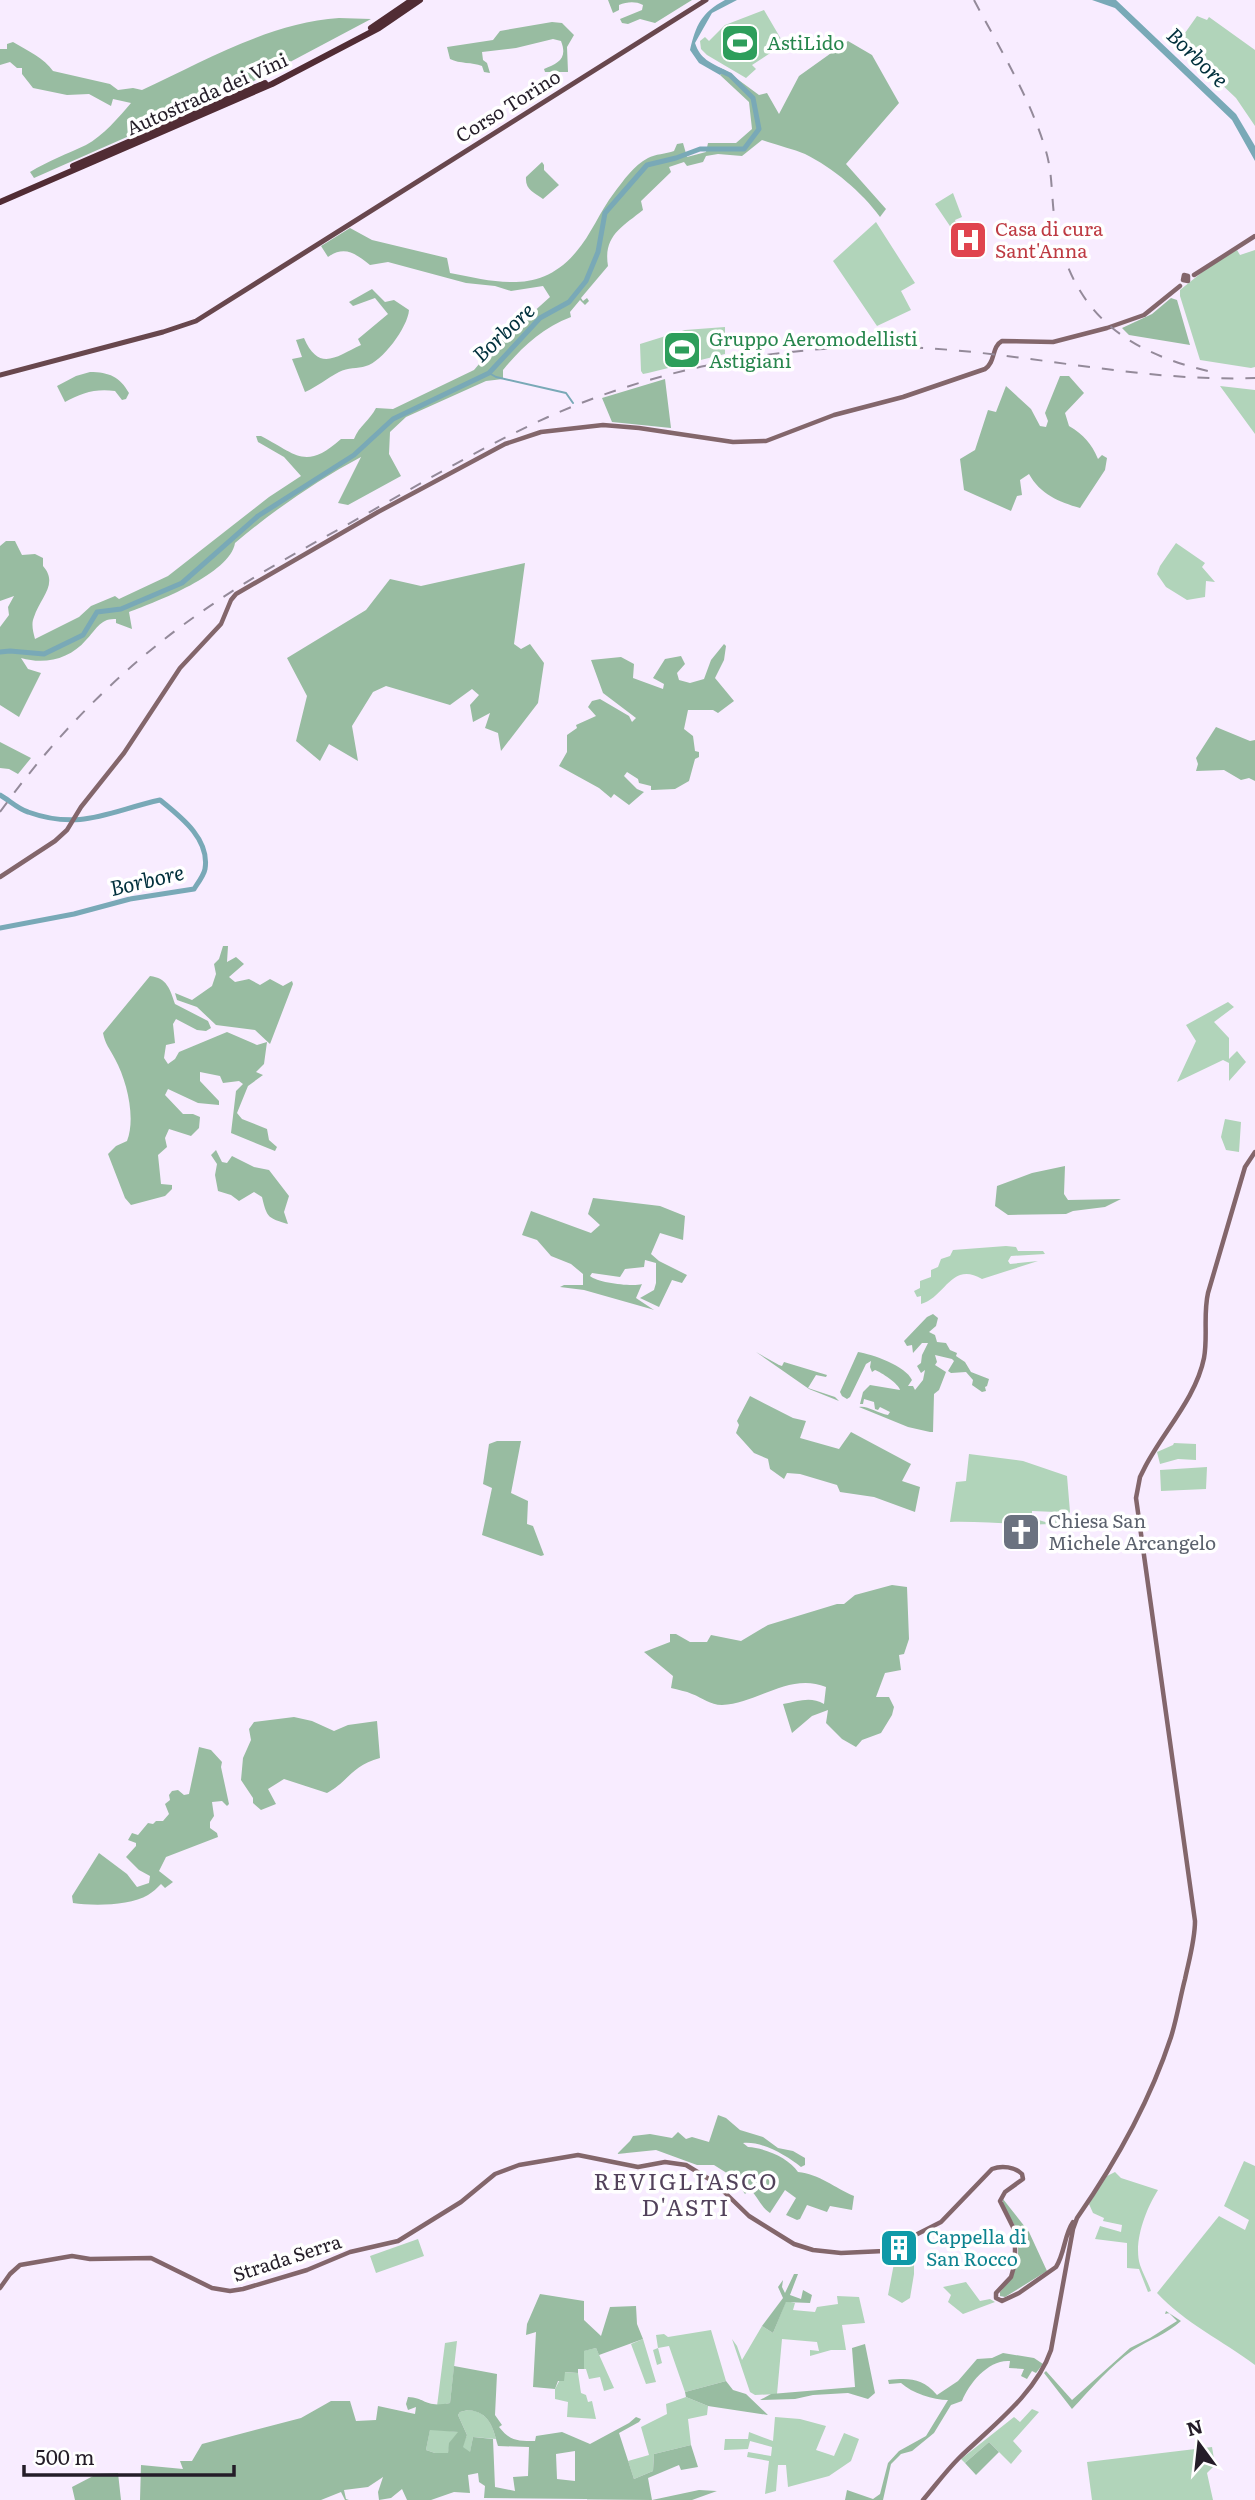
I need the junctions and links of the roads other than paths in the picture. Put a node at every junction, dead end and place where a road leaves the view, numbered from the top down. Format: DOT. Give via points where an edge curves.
graph roads {
  1 [pos="412,0"];
  2 [pos="419,0"];
  3 [pos="703,1"];
  4 [pos="325,55"];
  5 [pos="0,200"];
  6 [pos="1255,236"];
  7 [pos="0,375"];
  8 [pos="0,877"];
  9 [pos="1255,1152"];
  10 [pos="1077,2218"];
  11 [pos="0,2288"];
  12 [pos="923,2500"];
  1 -- 4 [label="highway, Autostrada dei Vini"];
  2 -- 4 [label="highway, Autostrada dei Vini" via="379,28"];
  3 -- 7 [label="main road, Corso Torino" via="207,314 176,328"];
  4 -- 5 [label="highway, Autostrada dei Vini" via="233,102"];
  6 -- 8 [label="street" via="1207,264 1137,318 1073,338 1043,343 1005,340 998,343 988,367 766,441 733,443 603,425 541,432 505,444 236,594 221,625 180,668 71,825"];
  9 -- 10 [label="street" via="1245,1167 1208,1293 1200,1371 1145,1467 1136,1498 1194,1938 1168,2045 1118,2156"];
  10 -- 11 [label="street, Strada Serra" via="1056,2267 1002,2301 996,2293 1015,2268 1016,2242 1000,2201 1023,2179 1014,2168 992,2169 941,2222 892,2248 841,2253 806,2249 749,2216 709,2178 686,2165 665,2162 638,2167 578,2155 495,2174 461,2202 398,2241 350,2252 243,2289 212,2288 151,2258 72,2256 20,2265"];
  10 -- 12 [label="street" via="1045,2366 1010,2412 957,2460"];
}
